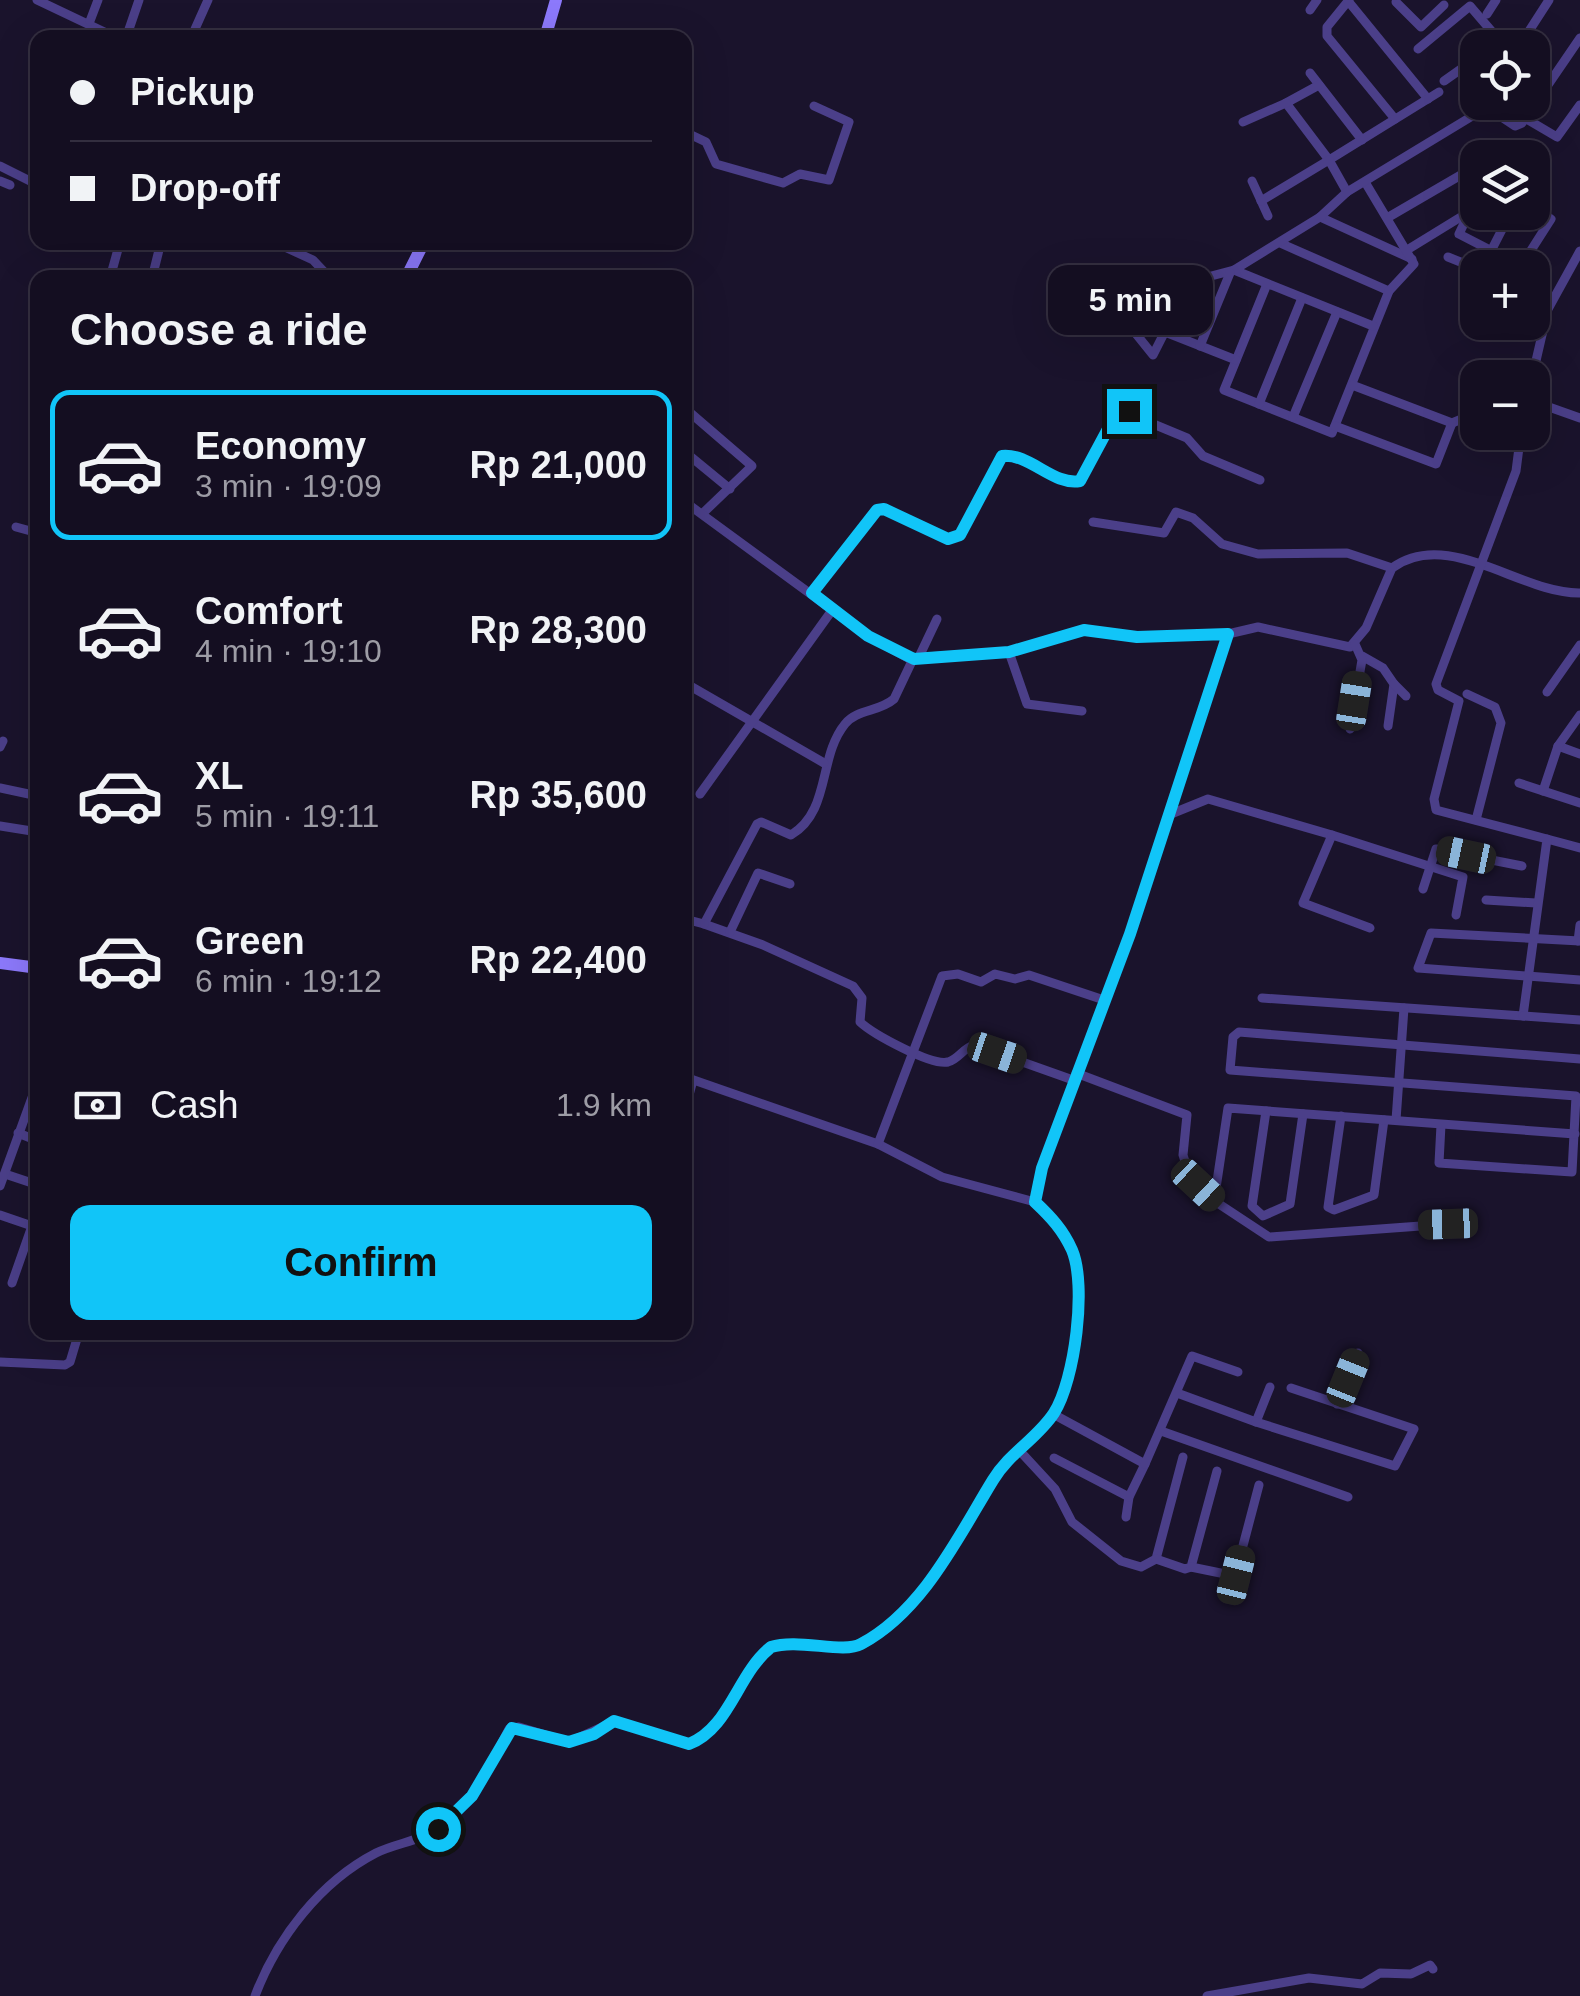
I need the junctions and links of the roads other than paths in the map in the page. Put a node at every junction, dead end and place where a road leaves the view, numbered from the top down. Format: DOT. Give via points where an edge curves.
graph roads {
  1 [pos="37,0"];
  2 [pos="98,0"];
  3 [pos="139,0"];
  4 [pos="208,0"];
  5 [pos="556,0"];
  6 [pos="1317,0"];
  7 [pos="1496,0"];
  8 [pos="1549,0"];
  9 [pos="1348,1"];
  10 [pos="1396,1"];
  11 [pos="1444,5"];
  12 [pos="1310,10"];
  13 [pos="1488,14"];
  14 [pos="90,21"];
  15 [pos="105,30"];
  16 [pos="129,30"];
  17 [pos="195,30"];
  18 [pos="547,30"];
  19 [pos="1488,30"];
  20 [pos="1530,30"];
  21 [pos="1580,38"];
  22 [pos="1418,48"];
  23 [pos="1460,70"];
  24 [pos="1310,73"];
  25 [pos="1444,81"];
  26 [pos="1550,82"];
  27 [pos="1318,85"];
  28 [pos="1439,92"];
  29 [pos="1428,99"];
  30 [pos="1286,103"];
  31 [pos="1580,105"];
  32 [pos="814,106"];
  33 [pos="1395,120"];
  34 [pos="1466,120"];
  35 [pos="1528,120"];
  36 [pos="1243,122"];
  37 [pos="692,135"];
  38 [pos="1362,140"];
  39 [pos="1329,160"];
  40 [pos="0,166"];
  41 [pos="1460,175"];
  42 [pos="30,181"];
  43 [pos="1252,181"];
  44 [pos="1365,182"];
  45 [pos="1347,192"];
  46 [pos="1262,202"];
  47 [pos="1268,216"];
  48 [pos="1320,217"];
  49 [pos="1387,218"];
  50 [pos="1460,218"];
  51 [pos="1460,230"];
  52 [pos="1501,230"];
  53 [pos="1280,243"];
  54 [pos="292,250"];
  55 [pos="1492,250"];
  56 [pos="1580,251"];
  57 [pos="1410,255"];
  58 [pos="1448,257"];
  59 [pos="1460,262"];
  60 [pos="1576,264"];
  61 [pos="323,270"];
  62 [pos="1232,271"];
  63 [pos="1189,284"];
  64 [pos="1267,284"];
  65 [pos="1390,292"];
  66 [pos="1302,298"];
  67 [pos="1552,300"];
  68 [pos="1116,309"];
  69 [pos="1337,312"];
  70 [pos="1170,321"];
  71 [pos="1373,326"];
  72 [pos="1165,332"];
  73 [pos="1200,346"];
  74 [pos="1236,360"];
  75 [pos="1535,360"];
  76 [pos="1352,385"];
  77 [pos="1260,404"];
  78 [pos="1550,407"];
  79 [pos="692,414"];
  80 [pos="1293,417"];
  81 [pos="1580,418"];
  82 [pos="1460,420"];
  83 [pos="1452,423"];
  84 [pos="1335,426"];
  85 [pos="1519,450"];
  86 [pos="692,458"];
  87 [pos="1260,480"];
  88 [pos="730,488"];
  89 [pos="692,503"];
  90 [pos="703,512"];
  91 [pos="1092,522"];
  92 [pos="16,527"];
  93 [pos="30,531"];
  94 [pos="1482,565"];
  95 [pos="1392,568"];
  96 [pos="812,593"];
  97 [pos="1580,593"];
  98 [pos="833,609"];
  99 [pos="937,619"];
  100 [pos="1228,634"];
  101 [pos="1356,644"];
  102 [pos="1580,645"];
  103 [pos="1009,652"];
  104 [pos="1362,656"];
  105 [pos="916,659"];
  106 [pos="1394,684"];
  107 [pos="692,688"];
  108 [pos="1547,692"];
  109 [pos="1467,694"];
  110 [pos="1406,696"];
  111 [pos="1082,711"];
  112 [pos="1580,715"];
  113 [pos="750,721"];
  114 [pos="1388,726"];
  115 [pos="1350,729"];
  116 [pos="1558,746"];
  117 [pos="1580,754"];
  118 [pos="824,763"];
  119 [pos="1519,783"];
  120 [pos="0,788"];
  121 [pos="1543,791"];
  122 [pos="30,794"];
  123 [pos="700,794"];
  124 [pos="1580,803"];
  125 [pos="1172,814"];
  126 [pos="1476,820"];
  127 [pos="0,826"];
  128 [pos="30,831"];
  129 [pos="1332,835"];
  130 [pos="1547,839"];
  131 [pos="1580,848"];
  132 [pos="1522,866"];
  133 [pos="1429,868"];
  134 [pos="790,884"];
  135 [pos="1423,889"];
  136 [pos="1486,900"];
  137 [pos="1536,903"];
  138 [pos="1456,915"];
  139 [pos="692,921"];
  140 [pos="704,924"];
  141 [pos="1580,925"];
  142 [pos="1370,928"];
  143 [pos="730,932"];
  144 [pos="1533,938"];
  145 [pos="1579,941"];
  146 [pos="0,963"];
  147 [pos="30,967"];
  148 [pos="1528,976"];
  149 [pos="1580,980"];
  150 [pos="1262,998"];
  151 [pos="1104,1000"];
  152 [pos="1404,1008"];
  153 [pos="1523,1016"];
  154 [pos="1580,1020"];
  155 [pos="1402,1046"];
  156 [pos="915,1051"];
  157 [pos="1580,1059"];
  158 [pos="1075,1077"];
  159 [pos="692,1079"];
  160 [pos="1399,1084"];
  161 [pos="30,1101"];
  162 [pos="1266,1111"];
  163 [pos="1303,1114"];
  164 [pos="1341,1116"];
  165 [pos="1384,1120"];
  166 [pos="1396,1120"];
  167 [pos="1441,1125"];
  168 [pos="18,1133"];
  169 [pos="1574,1134"];
  170 [pos="30,1138"];
  171 [pos="878,1144"];
  172 [pos="4,1174"];
  173 [pos="30,1182"];
  174 [pos="0,1186"];
  175 [pos="1216,1188"];
  176 [pos="1035,1202"];
  177 [pos="0,1215"];
  178 [pos="30,1224"];
  179 [pos="1448,1224"];
  180 [pos="30,1238"];
  181 [pos="12,1283"];
  182 [pos="77,1340"];
  183 [pos="1358,1353"];
  184 [pos="0,1362"];
  185 [pos="1238,1372"];
  186 [pos="1270,1387"];
  187 [pos="1291,1388"];
  188 [pos="1177,1393"];
  189 [pos="1337,1404"];
  190 [pos="1054,1414"];
  191 [pos="1256,1422"];
  192 [pos="1161,1432"];
  193 [pos="1019,1450"];
  194 [pos="1183,1457"];
  195 [pos="1054,1458"];
  196 [pos="1145,1464"];
  197 [pos="1216,1470"];
  198 [pos="1259,1485"];
  199 [pos="1129,1497"];
  200 [pos="1348,1497"];
  201 [pos="1126,1517"];
  202 [pos="1156,1559"];
  203 [pos="1191,1567"];
  204 [pos="1433,1969"];
  205 [pos="1352,1984"];
  206 [pos="254,1996"];
  207 [pos="1207,1996"];
  208 [pos="1354,1996"];
  1 -- 14 [label="street"];
  2 -- 14 [label="street"];
  3 -- 16 [label="street"];
  4 -- 17 [label="street"];
  5 -- 18 [label="street"];
  6 -- 12 [label="street"];
  7 -- 13 [label="street"];
  8 -- 20 [label="street"];
  9 -- 29 [label="street"];
  9 -- 33 [label="street" via="1327,36"];
  10 -- 11 [label="street" via="1421,28"];
  14 -- 15 [label="street"];
  19 -- 22 [label="street" via="1470,6"];
  21 -- 26 [label="street"];
  23 -- 25 [label="street"];
  24 -- 27 [label="street"];
  27 -- 30 [label="street"];
  27 -- 38 [label="street"];
  28 -- 29 [label="street"];
  29 -- 33 [label="street"];
  30 -- 36 [label="street"];
  30 -- 39 [label="street"];
  31 -- 35 [label="street" via="1557,137"];
  32 -- 37 [label="street" via="849,122 826,180 800,174 783,183 716,164 706,142"];
  33 -- 38 [label="street"];
  34 -- 44 [label="street"];
  38 -- 39 [label="street"];
  39 -- 45 [label="street"];
  39 -- 46 [label="street"];
  40 -- 42 [label="street"];
  41 -- 49 [label="street"];
  43 -- 46 [label="street"];
  44 -- 45 [label="street"];
  44 -- 49 [label="street"];
  45 -- 48 [label="street"];
  46 -- 47 [label="street"];
  48 -- 53 [label="street"];
  48 -- 57 [label="street"];
  49 -- 57 [label="street"];
  50 -- 57 [label="street"];
  51 -- 55 [label="street"];
  52 -- 55 [label="street"];
  53 -- 62 [label="street"];
  53 -- 65 [label="street"];
  54 -- 61 [label="street"];
  56 -- 60 [label="street"];
  57 -- 65 [label="street" via="1412,269"];
  58 -- 59 [label="street"];
  60 -- 67 [label="street"];
  62 -- 63 [label="street"];
  62 -- 64 [label="street"];
  62 -- 73 [label="street"];
  63 -- 70 [label="street"];
  63 -- 70 [label="street" via="1142,296"];
  64 -- 66 [label="street"];
  64 -- 74 [label="street"];
  65 -- 71 [label="street"];
  66 -- 69 [label="street"];
  66 -- 77 [label="street"];
  67 -- 75 [label="street"];
  68 -- 72 [label="street" via="1153,355"];
  69 -- 71 [label="street"];
  69 -- 80 [label="street"];
  70 -- 72 [label="street"];
  71 -- 76 [label="street"];
  72 -- 73 [label="street"];
  73 -- 74 [label="street"];
  74 -- 77 [label="street" via="1224,390"];
  76 -- 83 [label="street"];
  76 -- 84 [label="street"];
  77 -- 80 [label="street"];
  78 -- 81 [label="street"];
  79 -- 88 [label="street" via="751,464"];
  80 -- 84 [label="street" via="1332,433"];
  82 -- 83 [label="street"];
  83 -- 84 [label="street" via="1436,464"];
  85 -- 94 [label="street"];
  86 -- 88 [label="street"];
  87 -- 96 [label="street" via="1122,411 1080,481 1002,456 960,535 948,539 877,510"];
  88 -- 90 [label="street"];
  89 -- 90 [label="street"];
  90 -- 96 [label="street"];
  91 -- 95 [label="street" via="1164,533 1176,512 1222,544 1258,554 1346,553"];
  92 -- 93 [label="street"];
  94 -- 95 [label="street" via="1424,556"];
  94 -- 97 [label="street" via="1540,588"];
  94 -- 126 [label="street" via="1436,684 1459,701 1436,810"];
  95 -- 101 [label="street"];
  96 -- 98 [label="street"];
  98 -- 105 [label="street" via="868,636"];
  98 -- 113 [label="street"];
  99 -- 105 [label="street"];
  100 -- 101 [label="street" via="1258,627 1342,647"];
  100 -- 103 [label="street" via="1137,637 1084,630"];
  100 -- 125 [label="street"];
  101 -- 104 [label="street"];
  102 -- 108 [label="street"];
  103 -- 105 [label="street"];
  103 -- 111 [label="street" via="1027,705"];
  104 -- 106 [label="street"];
  104 -- 115 [label="street"];
  105 -- 118 [label="street" via="894,699 847,721"];
  106 -- 110 [label="street"];
  106 -- 114 [label="street"];
  107 -- 113 [label="street"];
  109 -- 126 [label="street" via="1495,706 1501,723"];
  112 -- 116 [label="street"];
  113 -- 118 [label="street"];
  113 -- 123 [label="street"];
  116 -- 117 [label="street"];
  116 -- 121 [label="street"];
  118 -- 140 [label="street" via="824,788 802,826 791,835 757,824"];
  119 -- 121 [label="street"];
  120 -- 122 [label="street"];
  121 -- 124 [label="street"];
  125 -- 129 [label="street" via="1208,800"];
  125 -- 151 [label="street"];
  126 -- 130 [label="street"];
  127 -- 128 [label="street"];
  129 -- 133 [label="street"];
  129 -- 142 [label="street" via="1302,902"];
  130 -- 131 [label="street"];
  130 -- 137 [label="street"];
  132 -- 133 [label="street" via="1438,849"];
  133 -- 135 [label="street"];
  133 -- 138 [label="street" via="1464,878"];
  134 -- 143 [label="street" via="758,874"];
  136 -- 137 [label="street"];
  137 -- 144 [label="street"];
  139 -- 140 [label="street"];
  140 -- 143 [label="street"];
  141 -- 145 [label="street"];
  143 -- 156 [label="street" via="853,986 862,998 860,1022"];
  144 -- 145 [label="street"];
  144 -- 148 [label="street"];
  144 -- 148 [label="street" via="1430,932 1418,968"];
  146 -- 147 [label="street"];
  148 -- 149 [label="street"];
  148 -- 153 [label="street"];
  150 -- 152 [label="street"];
  151 -- 156 [label="street" via="1029,974 995,974 981,982 946,974"];
  151 -- 158 [label="street"];
  152 -- 153 [label="street"];
  152 -- 155 [label="street"];
  153 -- 154 [label="street"];
  155 -- 157 [label="street"];
  155 -- 160 [label="street"];
  155 -- 160 [label="street" via="1239,1032 1230,1070"];
  156 -- 158 [label="street" via="946,1062 974,1045"];
  156 -- 171 [label="street"];
  158 -- 176 [label="street"];
  158 -- 179 [label="street" via="1187,1116 1188,1171 1258,1232 1293,1238"];
  159 -- 171 [label="street"];
  160 -- 166 [label="street"];
  160 -- 169 [label="street" via="1576,1096"];
  161 -- 168 [label="street"];
  162 -- 163 [label="street"];
  162 -- 163 [label="street" via="1252,1206 1264,1216 1289,1206"];
  162 -- 175 [label="street" via="1228,1108"];
  163 -- 164 [label="street"];
  164 -- 165 [label="street"];
  164 -- 165 [label="street" via="1328,1207 1334,1210 1374,1195"];
  165 -- 166 [label="street"];
  166 -- 167 [label="street"];
  167 -- 169 [label="street"];
  167 -- 169 [label="street" via="1439,1162 1572,1172"];
  168 -- 170 [label="street"];
  168 -- 172 [label="street"];
  171 -- 176 [label="street" via="927,1171"];
  172 -- 173 [label="street"];
  172 -- 174 [label="street"];
  176 -- 190 [label="street" via="1074,1254 1072,1370"];
  177 -- 178 [label="street"];
  180 -- 181 [label="street"];
  182 -- 184 [label="street" via="65,1365"];
  183 -- 189 [label="street"];
  185 -- 188 [label="street" via="1192,1356"];
  186 -- 191 [label="street"];
  187 -- 189 [label="street"];
  188 -- 191 [label="street"];
  188 -- 192 [label="street"];
  189 -- 191 [label="street" via="1414,1429 1395,1466"];
  190 -- 193 [label="street"];
  190 -- 196 [label="street"];
  192 -- 196 [label="street"];
  192 -- 200 [label="street"];
  193 -- 202 [label="street" via="1080,1530 1128,1564 1146,1566"];
  193 -- 206 [label="street" via="1000,1468 918,1598 855,1647 771,1647 704,1738 686,1744 614,1721 569,1742 509,1729 472,1796 438,1829 374,1854 314,1898"];
  194 -- 202 [label="street"];
  195 -- 199 [label="street"];
  196 -- 199 [label="street"];
  197 -- 203 [label="street"];
  198 -- 203 [label="street" via="1235,1576"];
  199 -- 201 [label="street"];
  202 -- 203 [label="street"];
  204 -- 205 [label="street" via="1380,1973"];
  205 -- 207 [label="street" via="1309,1978"];
  205 -- 208 [label="street"];
}
